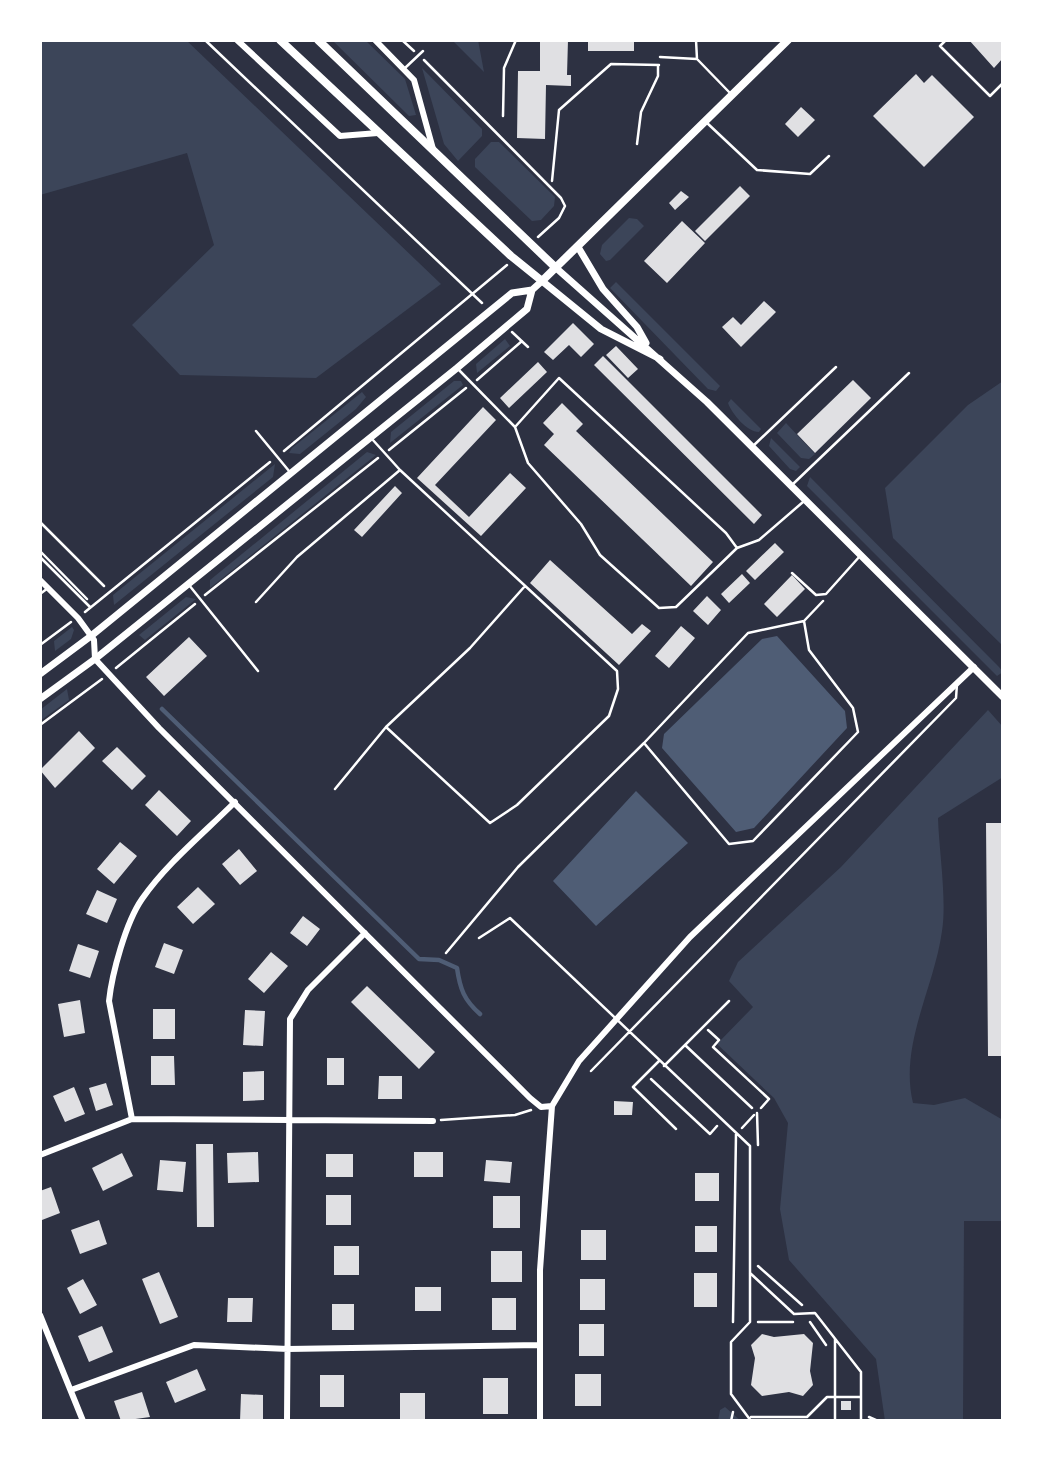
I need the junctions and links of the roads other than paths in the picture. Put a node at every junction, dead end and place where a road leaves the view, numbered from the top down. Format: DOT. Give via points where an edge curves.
graph roads {
  1 [pos="237,40"];
  2 [pos="280,40"];
  3 [pos="318,40"];
  4 [pos="375,40"];
  5 [pos="516,40"];
  6 [pos="696,40"];
  7 [pos="788,40"];
  8 [pos="946,40"];
  9 [pos="423,51"];
  10 [pos="660,57"];
  11 [pos="697,59"];
  12 [pos="405,68"];
  13 [pos="1003,83"];
  14 [pos="733,95"];
  15 [pos="503,116"];
  16 [pos="706,122"];
  17 [pos="378,133"];
  18 [pos="433,151"];
  19 [pos="829,156"];
  20 [pos="578,247"];
  21 [pos="555,267"];
  22 [pos="542,281"];
  23 [pos="532,290"];
  24 [pos="650,350"];
  25 [pos="660,359"];
  26 [pos="836,367"];
  27 [pos="457,368"];
  28 [pos="909,373"];
  29 [pos="515,428"];
  30 [pos="256,431"];
  31 [pos="370,437"];
  32 [pos="752,447"];
  33 [pos="400,470"];
  34 [pos="292,473"];
  35 [pos="791,486"];
  36 [pos="805,500"];
  37 [pos="737,548"];
  38 [pos="860,556"];
  39 [pos="792,573"];
  40 [pos="40,580"];
  41 [pos="187,582"];
  42 [pos="525,586"];
  43 [pos="48,588"];
  44 [pos="40,594"];
  45 [pos="256,602"];
  46 [pos="91,636"];
  47 [pos="95,659"];
  48 [pos="974,667"];
  49 [pos="258,671"];
  50 [pos="40,674"];
  51 [pos="957,682"];
  52 [pos="1003,697"];
  53 [pos="40,699"];
  54 [pos="386,727"];
  55 [pos="335,789"];
  56 [pos="235,802"];
  57 [pos="365,933"];
  58 [pos="479,938"];
  59 [pos="729,1001"];
  60 [pos="615,1021"];
  61 [pos="630,1034"];
  62 [pos="685,1045"];
  63 [pos="659,1061"];
  64 [pos="664,1066"];
  65 [pos="591,1071"];
  66 [pos="552,1106"];
  67 [pos="752,1108"];
  68 [pos="132,1119"];
  69 [pos="289,1120"];
  70 [pos="433,1121"];
  71 [pos="676,1129"];
  72 [pos="736,1134"];
  73 [pos="40,1155"];
  74 [pos="750,1273"];
  75 [pos="40,1315"];
  76 [pos="733,1322"];
  77 [pos="835,1339"];
  78 [pos="540,1345"];
  79 [pos="288,1349"];
  80 [pos="71,1390"];
  81 [pos="835,1397"];
  82 [pos="861,1397"];
  83 [pos="751,1419"];
  84 [pos="83,1421"];
  85 [pos="287,1421"];
  86 [pos="540,1421"];
  87 [pos="835,1421"];
  88 [pos="861,1421"];
  1 -- 17 [label="street" via="340,136"];
  2 -- 17 [label="main road"];
  3 -- 18 [label="main road"];
  4 -- 12 [label="street"];
  5 -- 15 [label="lane" via="505,68"];
  6 -- 11 [label="lane"];
  7 -- 14 [label="main road"];
  8 -- 13 [label="lane" via="940,46 990,96"];
  9 -- 12 [label="lane"];
  10 -- 11 [label="lane"];
  11 -- 14 [label="lane"];
  12 -- 18 [label="street" via="414,80"];
  14 -- 16 [label="main road"];
  16 -- 19 [label="lane" via="757,170 810,174"];
  16 -- 20 [label="main road"];
  17 -- 22 [label="main road"];
  18 -- 21 [label="main road"];
  20 -- 21 [label="main road"];
  20 -- 24 [label="street" via="603,289 638,327"];
  21 -- 22 [label="main road"];
  21 -- 24 [label="street"];
  22 -- 23 [label="street"];
  22 -- 25 [label="street" via="601,329"];
  23 -- 27 [label="street" via="527,309"];
  23 -- 34 [label="street" via="512,293"];
  24 -- 25 [label="street"];
  25 -- 32 [label="street"];
  26 -- 32 [label="lane"];
  27 -- 29 [label="lane"];
  27 -- 31 [label="street"];
  28 -- 35 [label="lane"];
  29 -- 37 [label="lane" via="559,378"];
  29 -- 37 [label="lane" via="528,463 581,524 600,555 659,608 676,607"];
  30 -- 34 [label="lane"];
  31 -- 33 [label="lane"];
  31 -- 41 [label="street"];
  32 -- 35 [label="street"];
  33 -- 42 [label="lane"];
  33 -- 45 [label="lane" via="297,557"];
  34 -- 46 [label="street"];
  35 -- 36 [label="street"];
  36 -- 37 [label="lane" via="759,540"];
  36 -- 38 [label="street"];
  38 -- 39 [label="lane" via="826,594 816,595"];
  38 -- 48 [label="street"];
  40 -- 43 [label="street"];
  41 -- 47 [label="street"];
  41 -- 49 [label="lane"];
  42 -- 54 [label="lane" via="470,648"];
  42 -- 54 [label="lane" via="617,671 618,689 610,716 517,805 490,823"];
  43 -- 44 [label="lane"];
  43 -- 46 [label="street"];
  46 -- 47 [label="street"];
  46 -- 50 [label="street"];
  47 -- 53 [label="street"];
  47 -- 56 [label="street"];
  48 -- 51 [label="street"];
  48 -- 52 [label="street"];
  51 -- 60 [label="street" via="690,937"];
  51 -- 61 [label="lane" via="956,698"];
  54 -- 55 [label="lane"];
  56 -- 57 [label="street"];
  56 -- 68 [label="street" via="140,901 120,953 109,1001"];
  57 -- 66 [label="street" via="541,1107"];
  57 -- 69 [label="street" via="308,990 290,1019"];
  58 -- 60 [label="lane" via="510,918"];
  59 -- 62 [label="lane"];
  60 -- 61 [label="lane"];
  60 -- 66 [label="street" via="579,1061"];
  61 -- 63 [label="lane"];
  61 -- 65 [label="lane"];
  62 -- 64 [label="lane"];
  62 -- 67 [label="lane"];
  63 -- 64 [label="lane"];
  63 -- 71 [label="lane" via="633,1087"];
  64 -- 72 [label="lane"];
  66 -- 78 [label="street" via="540,1270"];
  68 -- 69 [label="street"];
  68 -- 73 [label="street"];
  69 -- 70 [label="street"];
  69 -- 79 [label="street"];
  72 -- 74 [label="lane" via="750,1146"];
  72 -- 76 [label="lane"];
  74 -- 77 [label="lane" via="794,1314 815,1313"];
  74 -- 83 [label="lane" via="750,1322 731,1342 731,1394"];
  75 -- 80 [label="street"];
  77 -- 81 [label="lane"];
  77 -- 82 [label="lane" via="861,1372"];
  78 -- 79 [label="street"];
  78 -- 86 [label="street"];
  79 -- 80 [label="street" via="194,1345"];
  79 -- 85 [label="street"];
  80 -- 84 [label="street"];
  81 -- 82 [label="lane"];
  81 -- 83 [label="lane" via="827,1397 807,1417"];
  81 -- 87 [label="lane"];
  82 -- 88 [label="lane"];
}
